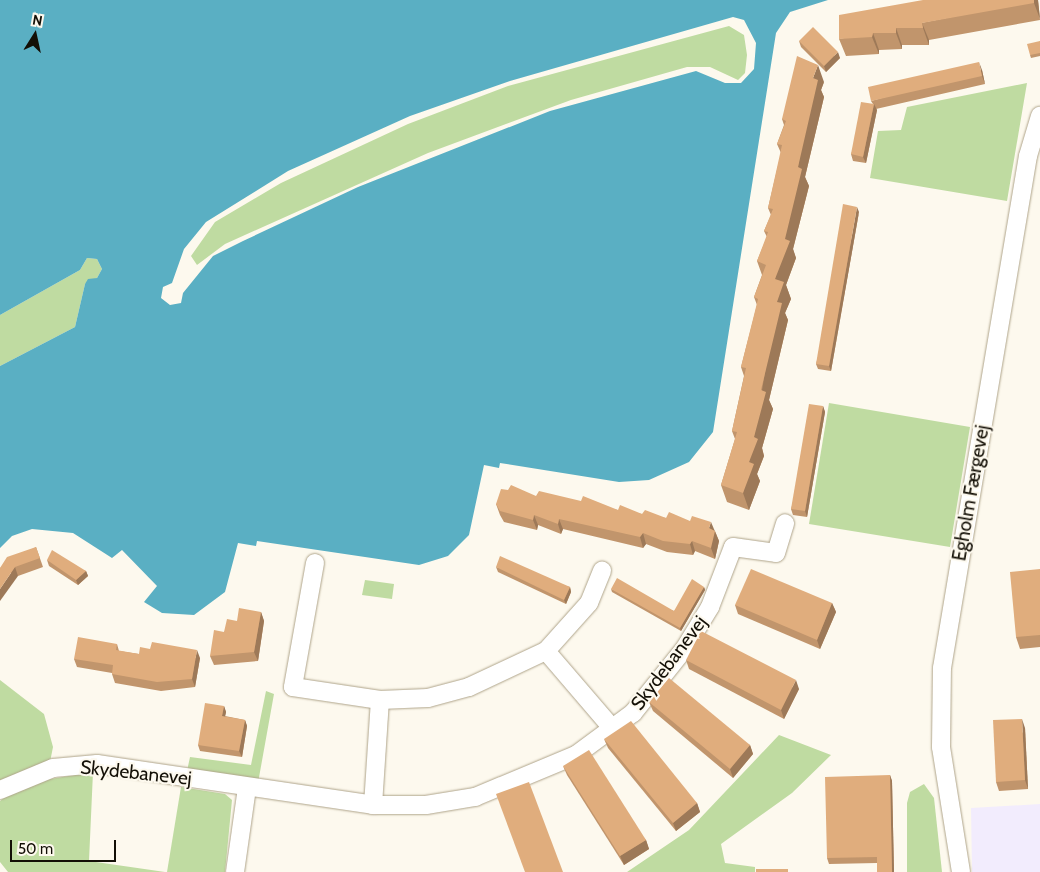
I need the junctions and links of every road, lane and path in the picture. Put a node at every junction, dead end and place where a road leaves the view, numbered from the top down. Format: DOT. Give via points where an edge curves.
graph roads {
  1 [pos="1040,116"];
  2 [pos="785,523"];
  3 [pos="314,563"];
  4 [pos="602,570"];
  5 [pos="546,651"];
  6 [pos="380,700"];
  7 [pos="612,728"];
  8 [pos="247,788"];
  9 [pos="0,790"];
  10 [pos="373,805"];
  11 [pos="234,872"];
  12 [pos="961,872"];
  1 -- 12 [label="street, Egholm Færgevej" via="1028,156 942,668 941,747"];
  2 -- 7 [label="street, Skydebanevej" via="776,553 733,547 710,607 685,648 633,713"];
  3 -- 6 [label="street" via="293,687"];
  4 -- 5 [label="street" via="589,603"];
  5 -- 6 [label="street" via="469,687 428,698"];
  5 -- 7 [label="street"];
  6 -- 10 [label="street"];
  7 -- 10 [label="street, Skydebanevej" via="555,766 476,797 426,805"];
  8 -- 9 [label="street, Skydebanevej" via="97,764 53,768"];
  8 -- 10 [label="street, Skydebanevej"];
  8 -- 11 [label="street"];
}
